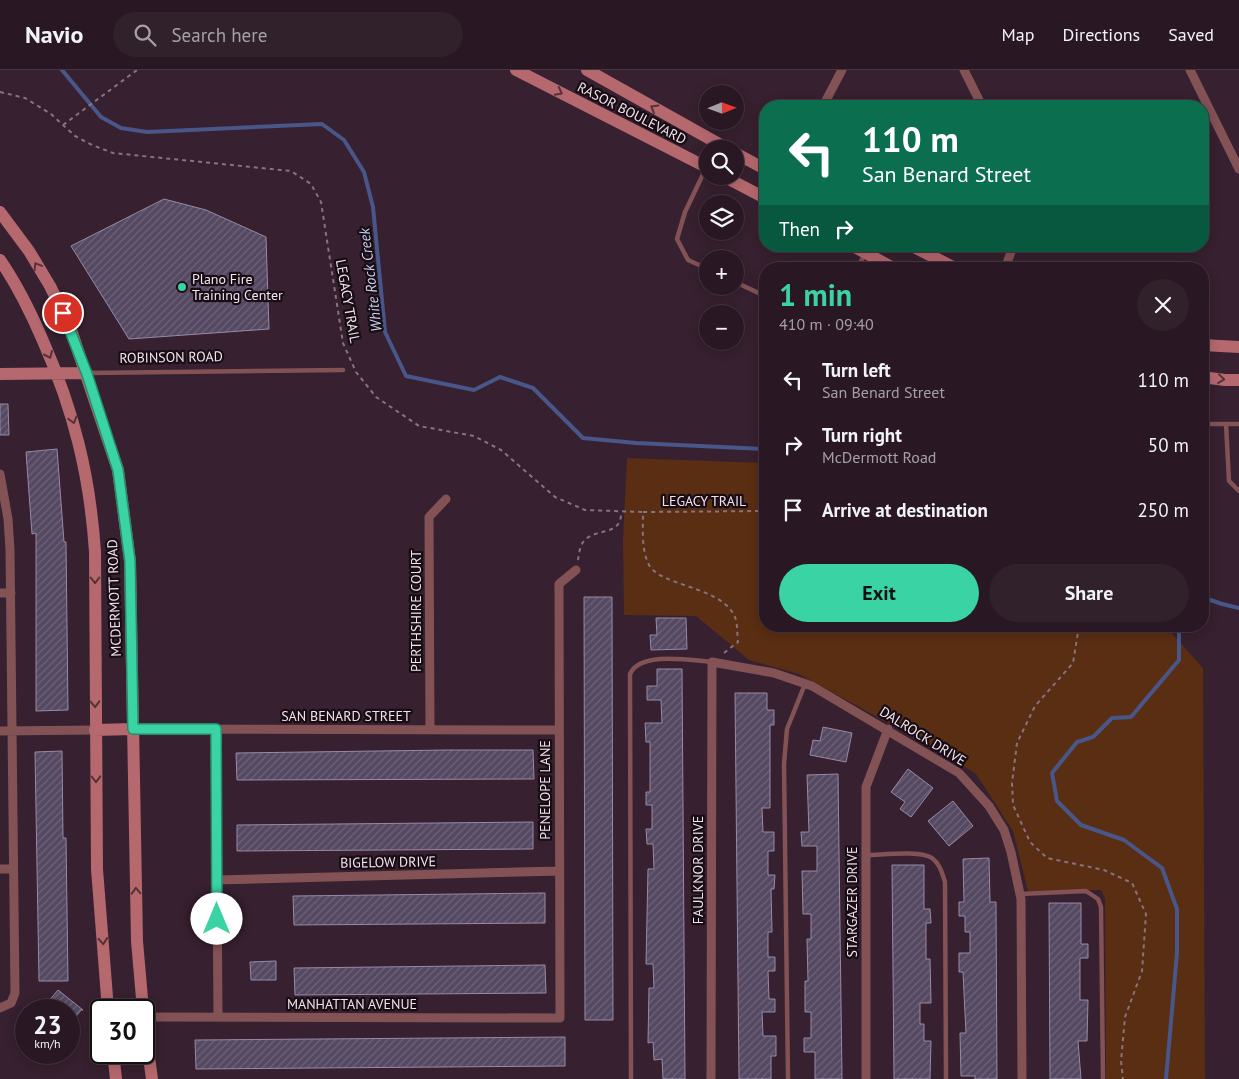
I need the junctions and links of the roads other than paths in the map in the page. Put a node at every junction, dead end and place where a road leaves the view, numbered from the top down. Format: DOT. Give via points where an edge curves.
graph roads {
  1 [pos="516,70"];
  2 [pos="587,70"];
  3 [pos="842,70"];
  4 [pos="964,70"];
  5 [pos="1190,70"];
  6 [pos="826,100"];
  7 [pos="979,100"];
  8 [pos="1205,100"];
  9 [pos="1209,108"];
  10 [pos="710,140"];
  11 [pos="744,158"];
  12 [pos="699,163"];
  13 [pos="759,165"];
  14 [pos="1239,169"];
  15 [pos="699,183"];
  16 [pos="740,185"];
  17 [pos="759,195"];
  18 [pos="0,212"];
  19 [pos="871,252"];
  20 [pos="924,252"];
  21 [pos="0,260"];
  22 [pos="885,262"];
  23 [pos="943,262"];
  24 [pos="699,265"];
  25 [pos="744,286"];
  26 [pos="759,293"];
  27 [pos="1209,345"];
  28 [pos="1239,347"];
  29 [pos="343,370"];
  30 [pos="0,374"];
  31 [pos="57,374"];
  32 [pos="87,374"];
  33 [pos="1209,378"];
  34 [pos="1239,380"];
  35 [pos="1209,424"];
  36 [pos="1226,424"];
  37 [pos="1239,424"];
  38 [pos="0,474"];
  39 [pos="1239,491"];
  40 [pos="446,499"];
  41 [pos="576,570"];
  42 [pos="0,593"];
  43 [pos="11,593"];
  44 [pos="712,662"];
  45 [pos="805,684"];
  46 [pos="133,729"];
  47 [pos="216,729"];
  48 [pos="430,729"];
  49 [pos="888,729"];
  50 [pos="95,730"];
  51 [pos="559,730"];
  52 [pos="0,731"];
  53 [pos="12,731"];
  54 [pos="866,855"];
  55 [pos="0,869"];
  56 [pos="13,869"];
  57 [pos="560,872"];
  58 [pos="217,880"];
  59 [pos="1020,894"];
  60 [pos="107,999"];
  61 [pos="142,999"];
  62 [pos="0,1008"];
  63 [pos="218,1017"];
  64 [pos="560,1018"];
  65 [pos="155,1019"];
  66 [pos="114,1064"];
  67 [pos="150,1064"];
  68 [pos="116,1079"];
  69 [pos="152,1079"];
  70 [pos="631,1079"];
  71 [pos="711,1079"];
  72 [pos="788,1079"];
  73 [pos="866,1079"];
  74 [pos="946,1079"];
  75 [pos="1022,1079"];
  76 [pos="1103,1079"];
  1 -- 12 [label="main road, RASOR BOULEVARD, one-way"];
  10 -- 2 [label="main road, RASOR BOULEVARD, one-way"];
  3 -- 6 [label="street"];
  4 -- 7 [label="street"];
  5 -- 8 [label="street"];
  9 -- 14 [label="street"];
  11 -- 13 [label="main road"];
  15 -- 24 [label="lane" via="677,239 688,260"];
  16 -- 17 [label="main road"];
  32 -- 18 [label="main road, MCDERMOTT ROAD, one-way" via="70,327 50,286"];
  19 -- 22 [label="main road"];
  20 -- 23 [label="main road"];
  21 -- 31 [label="main road, MCDERMOTT ROAD, one-way" via="27,305"];
  25 -- 26 [label="lane"];
  27 -- 28 [label="main road"];
  29 -- 32 [label="lane, ROBINSON ROAD"];
  30 -- 31 [label="main road, ROBINSON ROAD"];
  31 -- 32 [label="main road, ROBINSON ROAD"];
  31 -- 50 [label="main road, MCDERMOTT ROAD, one-way" via="79,438 92,508"];
  32 -- 46 [label="main road, MCDERMOTT ROAD" via="118,470 125,516 130,561"];
  33 -- 34 [label="main road, one-way"];
  35 -- 36 [label="lane"];
  36 -- 37 [label="lane"];
  36 -- 39 [label="lane" via="1229,481"];
  38 -- 43 [label="street" via="8,519"];
  40 -- 48 [label="street, PERTHSHIRE COURT" via="429,517"];
  41 -- 51 [label="street, PENELOPE LANE" via="559,584"];
  42 -- 43 [label="street"];
  43 -- 53 [label="street"];
  44 -- 45 [label="street, DALROCK DRIVE" via="774,673"];
  44 -- 70 [label="lane" via="650,660 636,664 630,674"];
  44 -- 71 [label="street, FAULKNOR DRIVE"];
  45 -- 49 [label="street, DALROCK DRIVE"];
  45 -- 72 [label="lane" via="787,728 784,764"];
  46 -- 47 [label="street, SAN BENARD STREET"];
  46 -- 50 [label="main road"];
  61 -- 46 [label="main road, MCDERMOTT ROAD, one-way" via="137,941"];
  47 -- 48 [label="street, SAN BENARD STREET"];
  47 -- 58 [label="street"];
  48 -- 51 [label="street, SAN BENARD STREET"];
  49 -- 54 [label="street, STARGAZER DRIVE" via="866,787"];
  49 -- 59 [label="street, DALROCK DRIVE" via="959,772 989,806 1004,830 1012,852"];
  50 -- 53 [label="street"];
  50 -- 60 [label="main road, MCDERMOTT ROAD, one-way" via="97,870"];
  51 -- 57 [label="street, PENELOPE LANE"];
  52 -- 53 [label="street"];
  53 -- 56 [label="street"];
  54 -- 73 [label="street, STARGAZER DRIVE"];
  54 -- 74 [label="lane" via="924,855 933,859 941,869 945,882"];
  55 -- 56 [label="street"];
  56 -- 62 [label="street" via="15,993 11,1003"];
  57 -- 58 [label="street, BIGELOW DRIVE"];
  57 -- 64 [label="street, PENELOPE LANE"];
  58 -- 63 [label="street"];
  59 -- 75 [label="street, DALROCK DRIVE"];
  59 -- 76 [label="lane" via="1086,891 1098,899 1101,906"];
  63 -- 64 [label="street, MANHATTAN AVENUE"];
  63 -- 65 [label="street, MANHATTAN AVENUE"];
  66 -- 68 [label="main road"];
  67 -- 69 [label="main road"];
}
